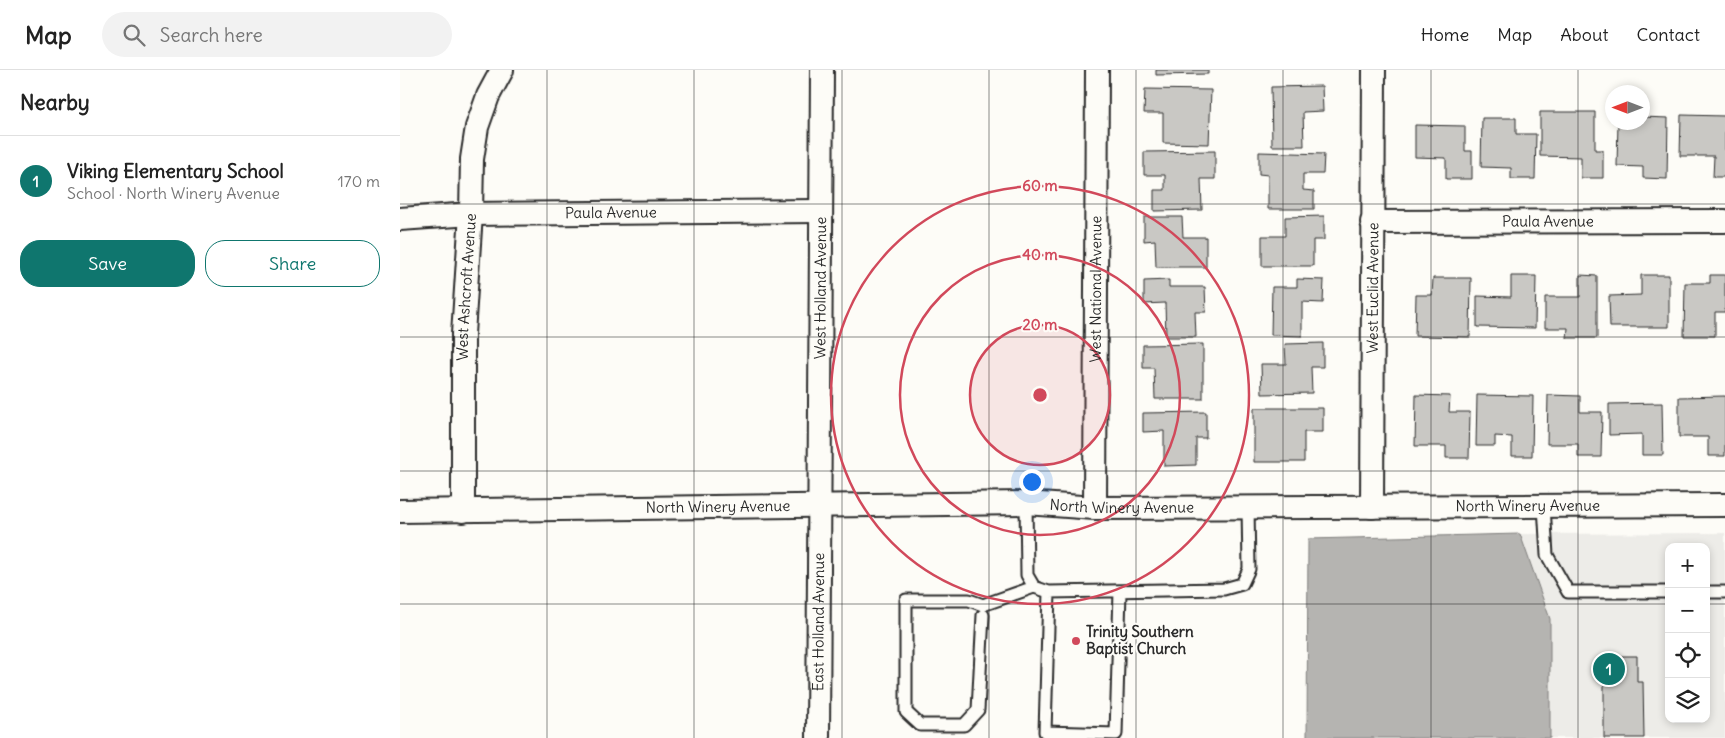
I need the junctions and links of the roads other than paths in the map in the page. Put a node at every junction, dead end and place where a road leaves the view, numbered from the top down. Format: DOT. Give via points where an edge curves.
graph roads {
  1 [pos="502,70"];
  2 [pos="822,70"];
  3 [pos="1097,70"];
  4 [pos="1374,70"];
  5 [pos="821,211"];
  6 [pos="471,214"];
  7 [pos="400,219"];
  8 [pos="1725,221"];
  9 [pos="1372,222"];
  10 [pos="1026,504"];
  11 [pos="1725,505"];
  12 [pos="820,506"];
  13 [pos="1544,506"];
  14 [pos="1248,507"];
  15 [pos="1372,507"];
  16 [pos="1095,508"];
  17 [pos="400,511"];
  18 [pos="463,511"];
  19 [pos="1034,587"];
  20 [pos="1120,591"];
  21 [pos="1049,592"];
  22 [pos="1665,592"];
  23 [pos="1710,592"];
  24 [pos="1725,592"];
  25 [pos="983,615"];
  26 [pos="818,738"];
  1 -- 6 [label="street, West Ashcroft Avenue" via="488,96 477,128 472,159"];
  2 -- 5 [label="street, West Holland Avenue"];
  3 -- 16 [label="street, West National Avenue"];
  4 -- 9 [label="street, West Euclid Avenue"];
  5 -- 6 [label="street, Paula Avenue"];
  5 -- 12 [label="street, West Holland Avenue"];
  6 -- 7 [label="street, Paula Avenue"];
  6 -- 18 [label="street, West Ashcroft Avenue" via="463,334"];
  8 -- 9 [label="street, Paula Avenue"];
  9 -- 15 [label="street, West Euclid Avenue"];
  10 -- 12 [label="street, North Winery Avenue"];
  10 -- 16 [label="street, North Winery Avenue"];
  10 -- 19 [label="lane" via="1027,575"];
  11 -- 13 [label="street, North Winery Avenue"];
  12 -- 18 [label="street, North Winery Avenue"];
  12 -- 26 [label="street, East Holland Avenue"];
  13 -- 15 [label="street, North Winery Avenue"];
  13 -- 22 [label="lane" via="1547,554 1568,592"];
  14 -- 15 [label="street, North Winery Avenue"];
  14 -- 16 [label="street, North Winery Avenue"];
  14 -- 20 [label="lane" via="1249,569 1242,584 1224,589"];
  17 -- 18 [label="street, North Winery Avenue"];
  19 -- 21 [label="lane"];
  19 -- 25 [label="lane" via="983,605 969,600 906,600 906,712 920,725 964,725 978,710"];
  20 -- 21 [label="lane"];
  20 -- 21 [label="lane" via="1116,734 1045,732"];
  23 -- 24 [label="lane"];
}
